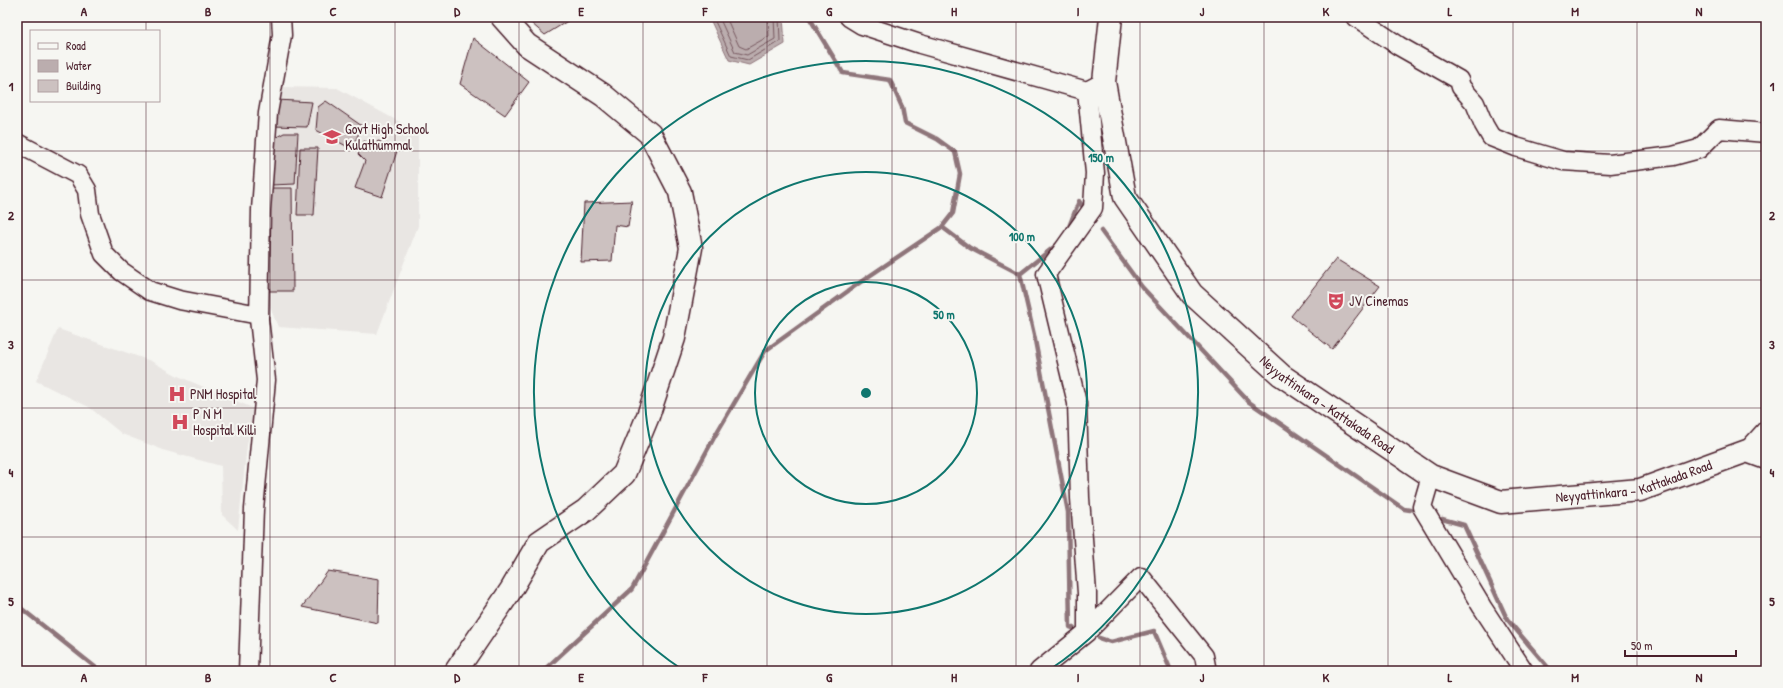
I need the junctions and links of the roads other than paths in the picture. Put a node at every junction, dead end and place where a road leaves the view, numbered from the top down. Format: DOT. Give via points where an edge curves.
graph roads {
  1 [pos="281,17"];
  2 [pos="502,17"];
  3 [pos="849,17"];
  4 [pos="1111,17"];
  5 [pos="1356,17"];
  6 [pos="1096,86"];
  7 [pos="1766,133"];
  8 [pos="17,143"];
  9 [pos="259,315"];
  10 [pos="1766,430"];
  11 [pos="1756,455"];
  12 [pos="1431,476"];
  13 [pos="1087,632"];
  14 [pos="248,671"];
  15 [pos="456,671"];
  16 [pos="1039,671"];
  17 [pos="1207,671"];
  18 [pos="1524,671"];
  1 -- 9 [label="street" via="282,35 268,113 261,210"];
  2 -- 15 [label="main road" via="527,45 603,95 650,134 680,192 691,248 674,338 648,416 624,474 586,510 539,542 511,590"];
  3 -- 6 [label="street" via="862,25 920,44"];
  4 -- 6 [label="main road, Neyyattinkara - Kattakada Road"];
  5 -- 7 [label="street" via="1399,46 1459,80 1461,87 1475,103 1491,137 1516,148 1563,161 1610,164 1642,161 1699,149 1719,129"];
  6 -- 12 [label="main road, Neyyattinkara - Kattakada Road" via="1125,198 1192,294 1281,375"];
  6 -- 13 [label="street" via="1093,208 1046,274 1077,403"];
  8 -- 9 [label="street" via="78,175 87,190 90,214 104,254 121,271 150,291 179,300"];
  9 -- 14 [label="street" via="266,380 254,509"];
  10 -- 11 [label="street"];
  11 -- 12 [label="main road, Neyyattinkara - Kattakada Road" via="1640,490 1501,502"];
  12 -- 18 [label="street" via="1422,507"];
  13 -- 16 [label="street"];
  13 -- 17 [label="street" via="1141,577 1204,656"];
}
